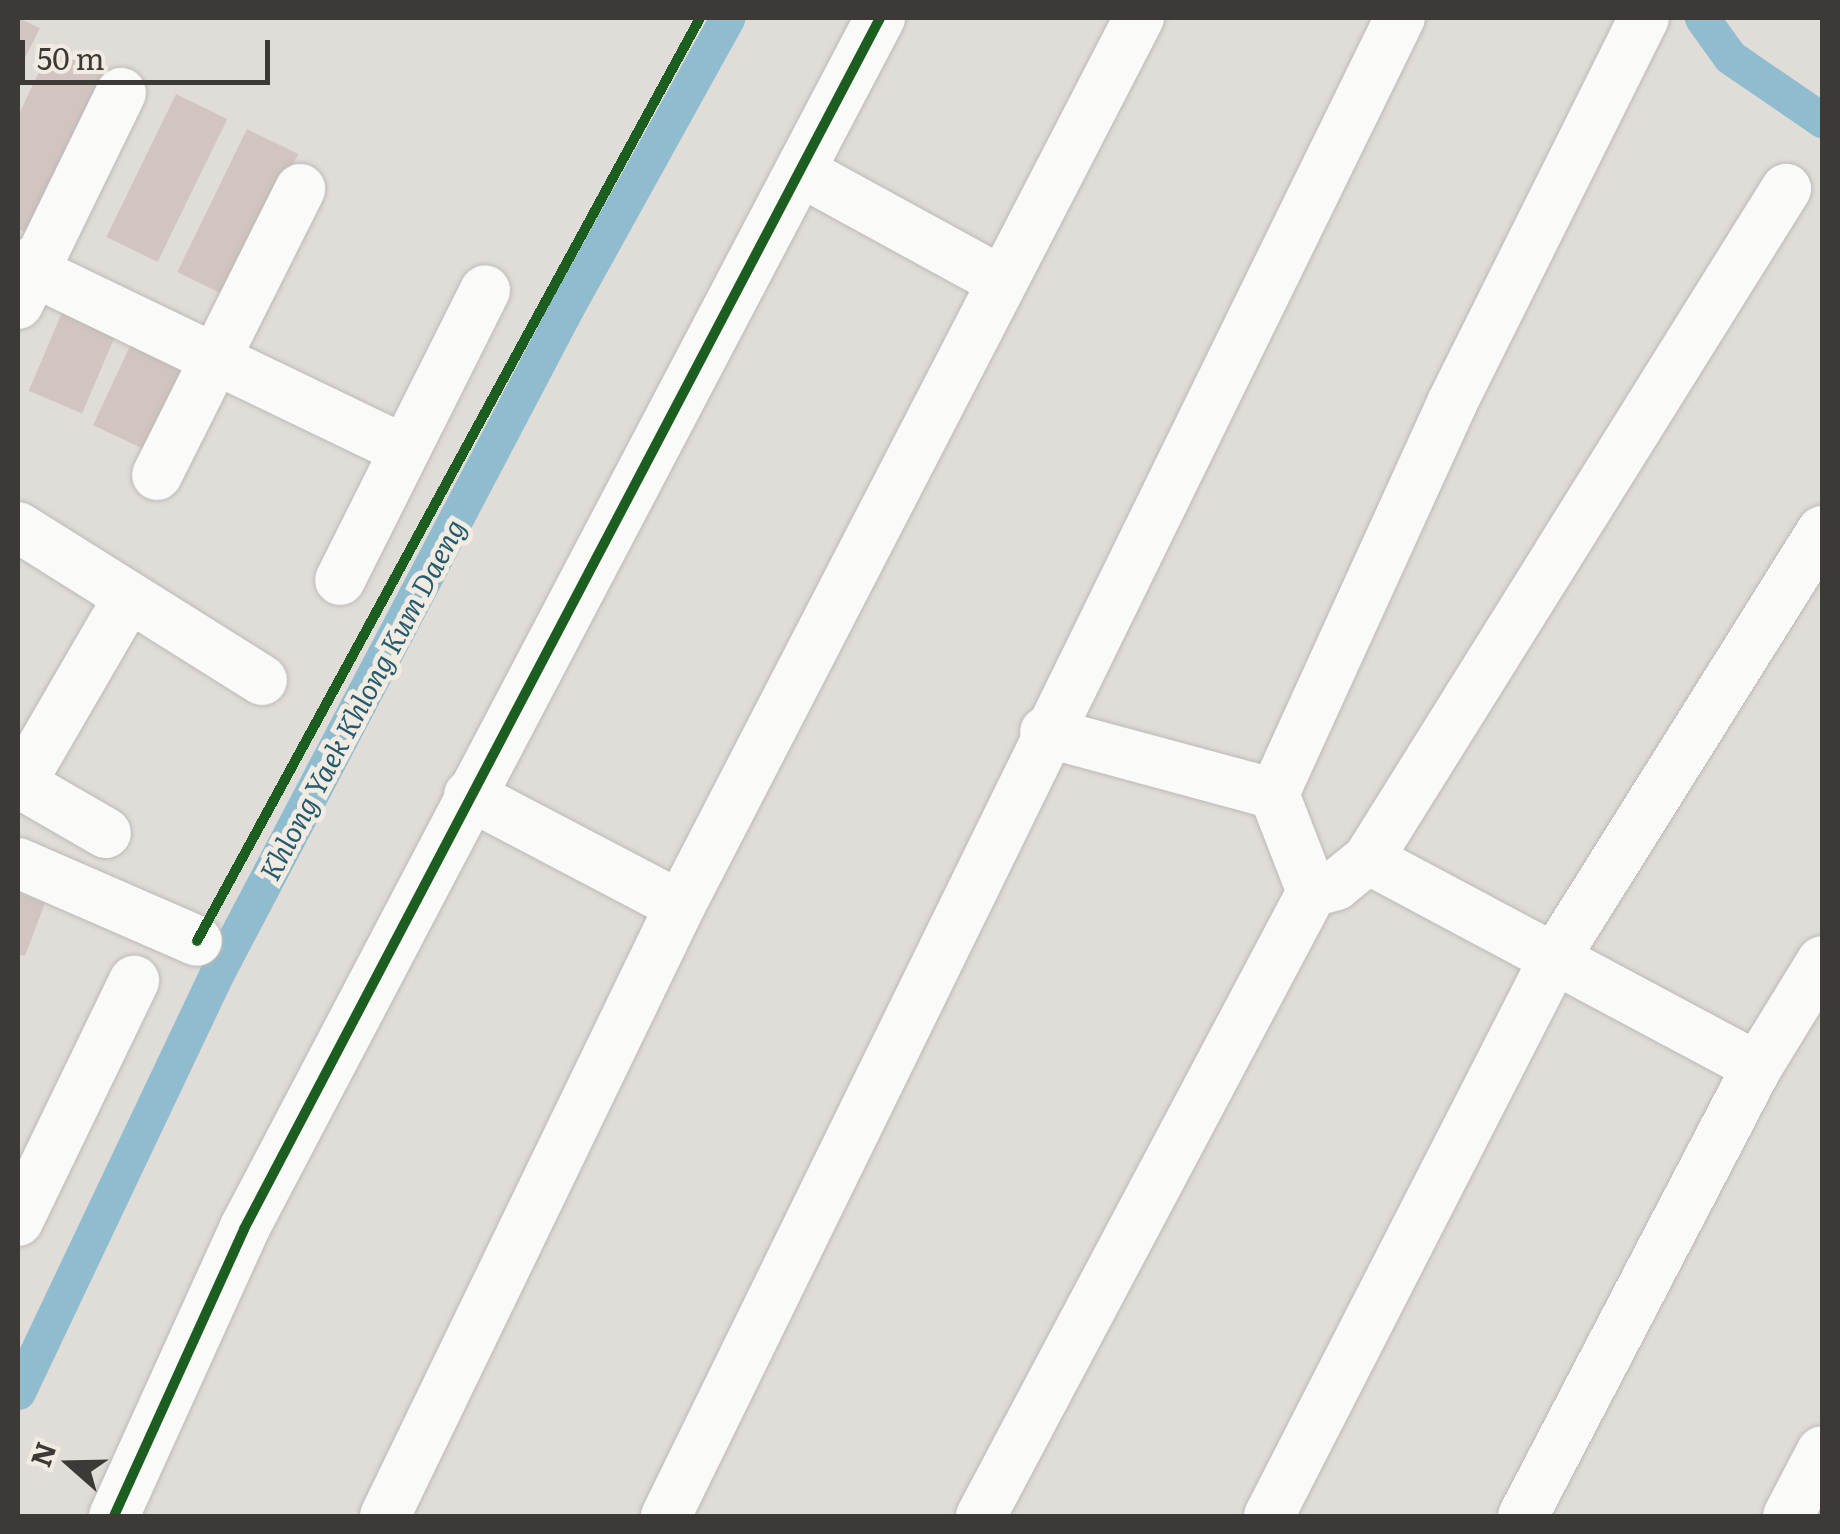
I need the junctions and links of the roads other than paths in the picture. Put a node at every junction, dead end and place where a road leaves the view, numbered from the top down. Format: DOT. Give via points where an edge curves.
graph roads {
  1 [pos="880,18"];
  2 [pos="1140,18"];
  3 [pos="1400,18"];
  4 [pos="1644,18"];
  5 [pos="121,93"];
  6 [pos="800,171"];
  7 [pos="300,188"];
  8 [pos="1786,189"];
  9 [pos="24,279"];
  10 [pos="1000,281"];
  11 [pos="485,290"];
  12 [pos="213,357"];
  13 [pos="403,449"];
  14 [pos="157,475"];
  15 [pos="18,527"];
  16 [pos="1822,531"];
  17 [pos="340,580"];
  18 [pos="128,598"];
  19 [pos="262,680"];
  20 [pos="1045,732"];
  21 [pos="19,786"];
  22 [pos="1274,794"];
  23 [pos="470,795"];
  24 [pos="106,833"];
  25 [pos="1368,859"];
  26 [pos="18,863"];
  27 [pos="1312,892"];
  28 [pos="680,906"];
  29 [pos="197,941"];
  30 [pos="1554,959"];
  31 [pos="1822,962"];
  32 [pos="134,981"];
  33 [pos="1758,1068"];
  34 [pos="18,1222"];
  35 [pos="1822,1450"];
  36 [pos="114,1516"];
  37 [pos="385,1516"];
  38 [pos="666,1516"];
  39 [pos="981,1516"];
  40 [pos="1269,1516"];
  41 [pos="1523,1516"];
  42 [pos="1788,1516"];
  1 -- 6 [label="street"];
  2 -- 10 [label="street"];
  3 -- 20 [label="street"];
  4 -- 22 [label="street" via="1452,404"];
  5 -- 9 [label="street"];
  6 -- 10 [label="street"];
  6 -- 23 [label="street"];
  7 -- 12 [label="street"];
  8 -- 25 [label="street"];
  9 -- 12 [label="street"];
  10 -- 28 [label="street"];
  11 -- 13 [label="street"];
  12 -- 13 [label="street"];
  12 -- 14 [label="street"];
  13 -- 17 [label="street"];
  15 -- 18 [label="street"];
  16 -- 30 [label="street"];
  18 -- 19 [label="street"];
  18 -- 21 [label="street"];
  20 -- 22 [label="street"];
  20 -- 38 [label="street"];
  21 -- 24 [label="street"];
  22 -- 27 [label="street"];
  23 -- 28 [label="street"];
  23 -- 36 [label="street" via="244,1230"];
  25 -- 27 [label="street" via="1336,886"];
  25 -- 30 [label="street"];
  26 -- 29 [label="street"];
  27 -- 39 [label="street"];
  28 -- 37 [label="street"];
  30 -- 33 [label="street"];
  30 -- 40 [label="street"];
  31 -- 33 [label="street"];
  32 -- 34 [label="street"];
  33 -- 41 [label="street"];
  35 -- 42 [label="street"];
}
